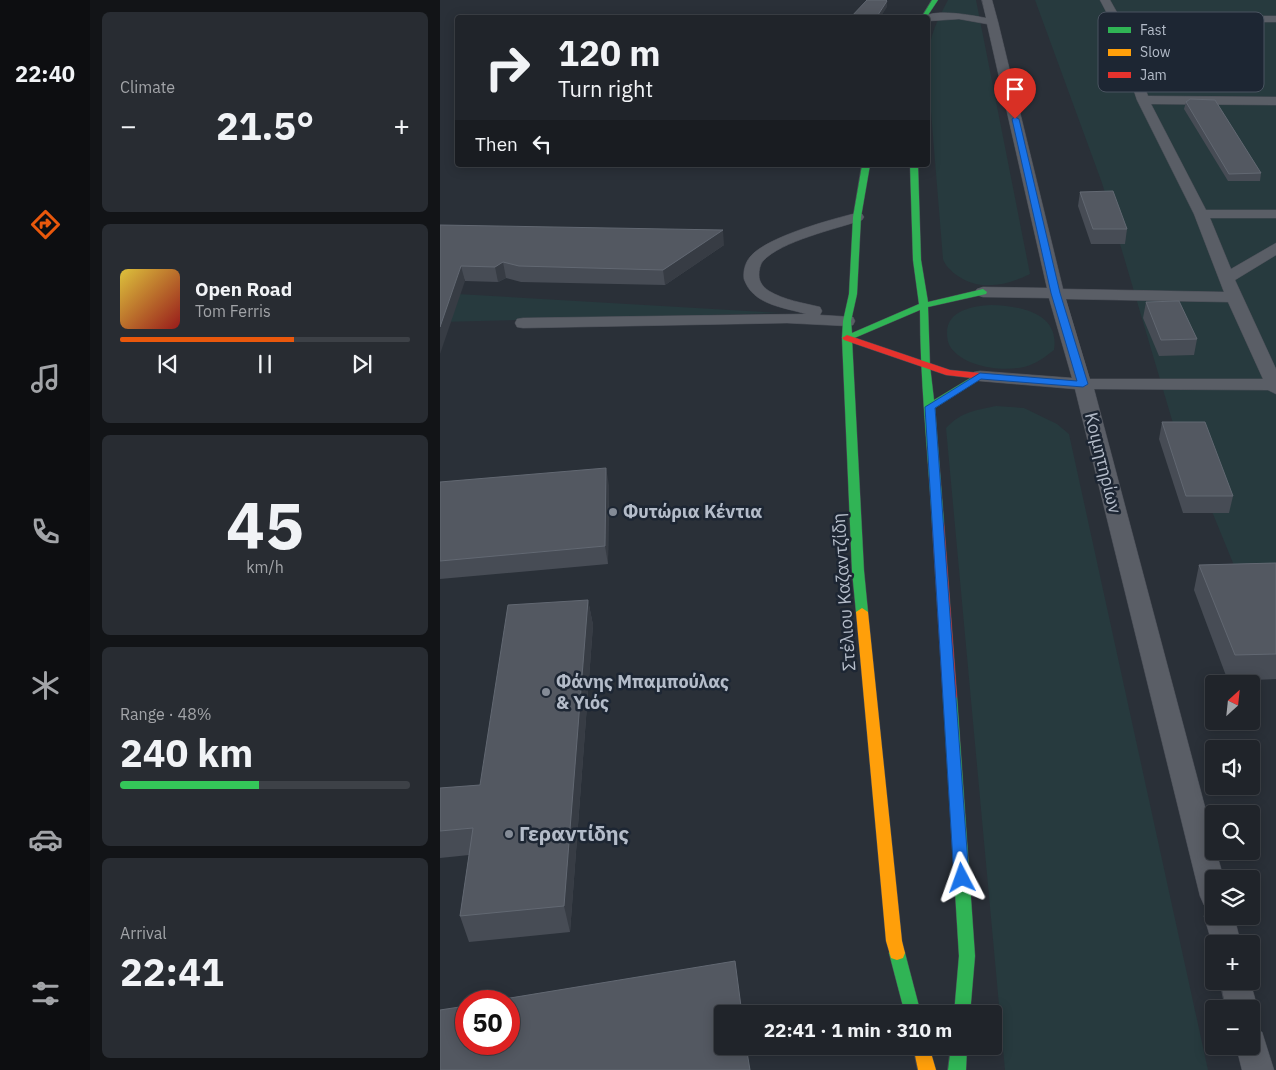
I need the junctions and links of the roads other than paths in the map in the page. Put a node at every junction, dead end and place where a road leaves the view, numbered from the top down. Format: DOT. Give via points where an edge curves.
graph roads {
  1 [pos="935,0"];
  2 [pos="987,0"];
  3 [pos="1105,0"];
  4 [pos="1111,12"];
  5 [pos="927,15"];
  6 [pos="930,18"];
  7 [pos="993,22"];
  8 [pos="1141,92"];
  9 [pos="1144,100"];
  10 [pos="1276,100"];
  11 [pos="866,167"];
  12 [pos="914,167"];
  13 [pos="1201,214"];
  14 [pos="1276,214"];
  15 [pos="857,217"];
  16 [pos="1276,248"];
  17 [pos="917,260"];
  18 [pos="929,273"];
  19 [pos="1227,278"];
  20 [pos="954,285"];
  21 [pos="983,292"];
  22 [pos="1056,293"];
  23 [pos="1234,297"];
  24 [pos="924,305"];
  25 [pos="523,322"];
  26 [pos="847,330"];
  27 [pos="925,366"];
  28 [pos="980,376"];
  29 [pos="1083,384"];
  30 [pos="1275,387"];
  31 [pos="930,407"];
  32 [pos="1207,870"];
  33 [pos="911,1005"];
  34 [pos="963,1005"];
  35 [pos="923,1055"];
  36 [pos="958,1055"];
  37 [pos="1254,1055"];
  38 [pos="927,1070"];
  39 [pos="957,1070"];
  40 [pos="1258,1070"];
  1 -- 5 [label="main road"];
  2 -- 7 [label="lane, Κοιμητηρίων"];
  3 -- 4 [label="lane"];
  6 -- 7 [label="lane" via="972,17"];
  7 -- 22 [label="lane, Κοιμητηρίων"];
  8 -- 9 [label="lane"];
  9 -- 10 [label="lane"];
  9 -- 13 [label="lane"];
  11 -- 15 [label="main road, Στέλιου Καζαντζίδη"];
  12 -- 17 [label="main road"];
  13 -- 14 [label="lane"];
  13 -- 19 [label="lane"];
  15 -- 26 [label="main road, Στέλιου Καζαντζίδη" via="853,294"];
  15 -- 26 [label="lane" via="769,249 755,260 751,272 752,283 762,293"];
  16 -- 19 [label="lane"];
  17 -- 18 [label="main road"];
  17 -- 24 [label="main road"];
  19 -- 23 [label="lane"];
  20 -- 21 [label="main road"];
  21 -- 22 [label="lane"];
  21 -- 24 [label="main road"];
  22 -- 23 [label="lane"];
  22 -- 29 [label="lane, Κοιμητηρίων"];
  23 -- 30 [label="lane"];
  24 -- 26 [label="main road"];
  24 -- 27 [label="main road"];
  25 -- 26 [label="lane" via="787,318"];
  26 -- 27 [label="main road"];
  26 -- 33 [label="main road, Στέλιου Καζαντζίδη" via="858,571 894,941"];
  27 -- 28 [label="main road" via="949,373"];
  27 -- 31 [label="main road"];
  28 -- 29 [label="lane"];
  28 -- 31 [label="main road"];
  29 -- 30 [label="lane"];
  29 -- 32 [label="lane, Κοιμητηρίων"];
  31 -- 34 [label="main road" via="967,956"];
  35 -- 38 [label="main road"];
  36 -- 39 [label="main road"];
  37 -- 40 [label="lane"];
}
